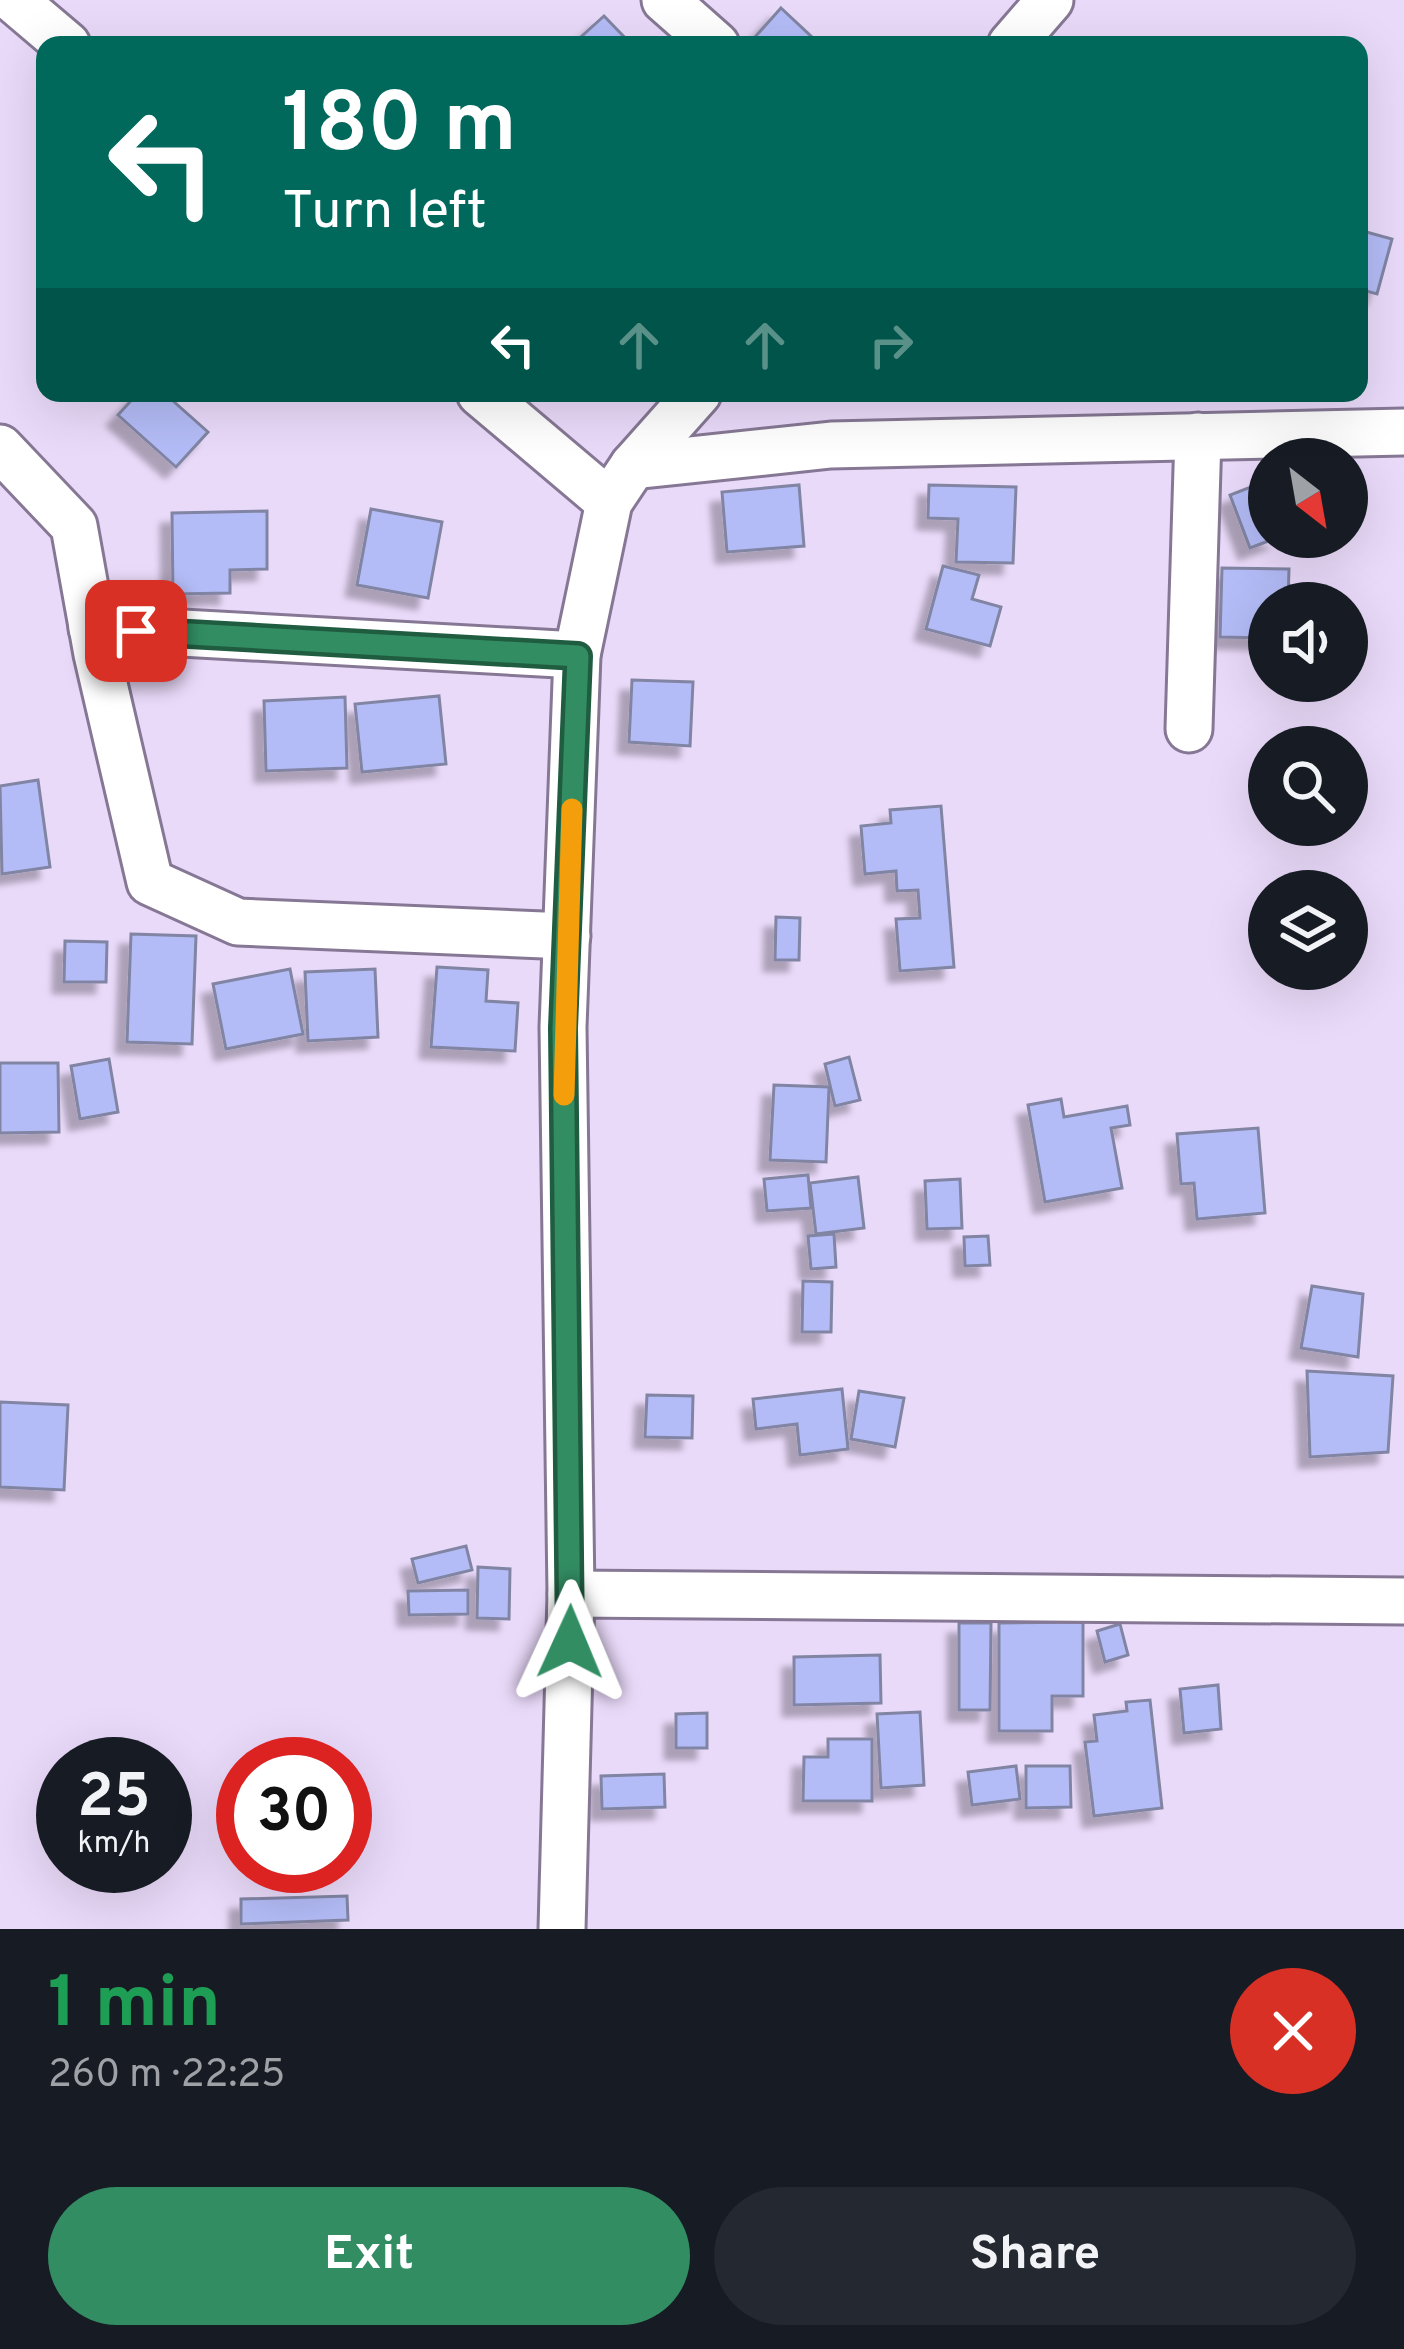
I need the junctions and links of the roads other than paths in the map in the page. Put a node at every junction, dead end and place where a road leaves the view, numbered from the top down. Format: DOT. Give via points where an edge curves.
graph roads {
  1 [pos="14,0"];
  2 [pos="665,0"];
  3 [pos="1050,0"];
  4 [pos="56,36"];
  5 [pos="706,36"];
  6 [pos="1019,36"];
  7 [pos="494,402"];
  8 [pos="690,402"];
  9 [pos="1404,432"];
  10 [pos="1198,436"];
  11 [pos="0,448"];
  12 [pos="621,484"];
  13 [pos="92,628"];
  14 [pos="578,656"];
  15 [pos="1189,729"];
  16 [pos="568,936"];
  17 [pos="572,1594"];
  18 [pos="1404,1601"];
  19 [pos="562,1929"];
  1 -- 4 [label="street"];
  2 -- 5 [label="street"];
  3 -- 6 [label="street"];
  7 -- 12 [label="street"];
  8 -- 12 [label="street"];
  9 -- 10 [label="street"];
  10 -- 12 [label="street" via="831,445"];
  10 -- 15 [label="street"];
  11 -- 13 [label="street" via="74,526"];
  12 -- 14 [label="street"];
  13 -- 14 [label="street"];
  13 -- 16 [label="street" via="150,882 238,922"];
  14 -- 16 [label="street"];
  16 -- 17 [label="street"];
  17 -- 18 [label="street"];
  17 -- 19 [label="street"];
}
